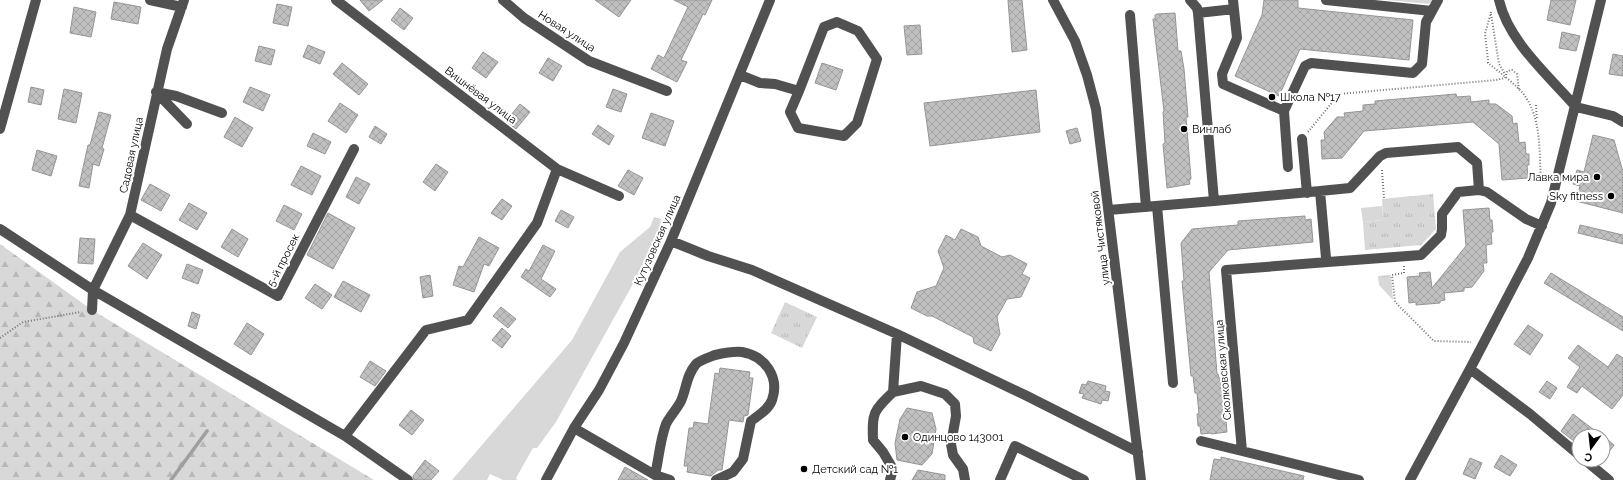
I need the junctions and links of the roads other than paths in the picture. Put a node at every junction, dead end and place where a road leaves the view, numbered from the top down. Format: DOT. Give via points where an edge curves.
graph roads {
  1 [pos="36,0"];
  2 [pos="150,0"];
  3 [pos="336,0"];
  4 [pos="503,0"];
  5 [pos="770,0"];
  6 [pos="1053,0"];
  7 [pos="1190,0"];
  8 [pos="1326,0"];
  9 [pos="1438,0"];
  10 [pos="1601,0"];
  11 [pos="183,3"];
  12 [pos="1496,4"];
  13 [pos="1234,5"];
  14 [pos="1432,10"];
  15 [pos="1198,13"];
  16 [pos="1130,15"];
  17 [pos="740,75"];
  18 [pos="667,91"];
  19 [pos="799,91"];
  20 [pos="156,92"];
  21 [pos="1576,107"];
  22 [pos="1284,111"];
  23 [pos="222,113"];
  24 [pos="1623,122"];
  25 [pos="187,124"];
  26 [pos="0,129"];
  27 [pos="1302,139"];
  28 [pos="354,148"];
  29 [pos="1288,168"];
  30 [pos="557,169"];
  31 [pos="1479,190"];
  32 [pos="1320,192"];
  33 [pos="1307,193"];
  34 [pos="619,196"];
  35 [pos="1214,201"];
  36 [pos="1157,206"];
  37 [pos="1146,207"];
  38 [pos="1109,210"];
  39 [pos="130,215"];
  40 [pos="1542,226"];
  41 [pos="0,229"];
  42 [pos="671,241"];
  43 [pos="1328,262"];
  44 [pos="93,290"];
  45 [pos="92,310"];
  46 [pos="897,334"];
  47 [pos="1470,369"];
  48 [pos="1173,383"];
  49 [pos="893,392"];
  50 [pos="574,428"];
  51 [pos="345,436"];
  52 [pos="1201,441"];
  53 [pos="1571,448"];
  54 [pos="1242,451"];
  55 [pos="1138,452"];
  56 [pos="1595,468"];
  57 [pos="655,475"];
  58 [pos="408,480"];
  59 [pos="546,480"];
  60 [pos="670,480"];
  61 [pos="716,480"];
  62 [pos="890,480"];
  63 [pos="965,480"];
  64 [pos="1000,480"];
  65 [pos="1084,480"];
  66 [pos="1141,480"];
  67 [pos="1359,480"];
  68 [pos="1410,480"];
  69 [pos="1609,480"];
  1 -- 26 [label="street"];
  2 -- 11 [label="street"];
  3 -- 30 [label="street, Вишнёвая улица"];
  4 -- 18 [label="street, Новая улица" via="524,18 590,61"];
  5 -- 17 [label="street, Кутузовская улица"];
  6 -- 38 [label="street, улица Чистяковой" via="1075,41 1087,75 1101,142"];
  7 -- 15 [label="street"];
  8 -- 14 [label="street"];
  9 -- 14 [label="street"];
  10 -- 21 [label="street"];
  11 -- 20 [label="street, Садовая улица"];
  12 -- 21 [label="street" via="1536,64"];
  13 -- 15 [label="street"];
  13 -- 22 [label="street" via="1236,38 1222,74 1223,84"];
  14 -- 22 [label="street" via="1426,25 1422,62 1415,72 1307,64"];
  15 -- 35 [label="street"];
  16 -- 37 [label="street"];
  17 -- 19 [label="street" via="760,83 775,84"];
  17 -- 42 [label="street, Кутузовская улица"];
  19 -- 19 [label="street" via="824,27 837,22 858,31 877,59 857,123 844,136 798,128 790,112"];
  20 -- 23 [label="street" via="176,96"];
  20 -- 25 [label="street"];
  20 -- 39 [label="street, Садовая улица"];
  21 -- 24 [label="street" via="1613,116"];
  21 -- 40 [label="street" via="1552,203"];
  22 -- 29 [label="street"];
  27 -- 33 [label="street"];
  28 -- 39 [label="street, 5-й просек" via="278,296"];
  30 -- 34 [label="street, Вишнёвая улица"];
  30 -- 51 [label="street" via="537,223 468,320 426,330"];
  31 -- 32 [label="street" via="1477,163 1458,147 1386,153 1381,155 1350,188"];
  31 -- 40 [label="street" via="1487,192 1526,219"];
  31 -- 43 [label="street, Сколковская улица" via="1458,192 1442,214 1441,235 1421,255"];
  32 -- 33 [label="street"];
  32 -- 43 [label="street"];
  33 -- 35 [label="street"];
  35 -- 36 [label="street"];
  36 -- 37 [label="street"];
  36 -- 48 [label="street"];
  37 -- 38 [label="street"];
  38 -- 55 [label="street, улица Чистяковой"];
  39 -- 44 [label="street, Садовая улица"];
  40 -- 47 [label="street"];
  41 -- 44 [label="street"];
  42 -- 46 [label="street" via="752,270"];
  42 -- 50 [label="street, Кутузовская улица" via="624,343 599,390"];
  43 -- 54 [label="street, Сколковская улица" via="1226,270"];
  44 -- 45 [label="street, Садовая улица"];
  44 -- 51 [label="street"];
  46 -- 49 [label="street"];
  46 -- 55 [label="street"];
  47 -- 53 [label="street"];
  47 -- 68 [label="street"];
  49 -- 62 [label="street" via="879,405 872,418 873,440 884,452 893,469"];
  49 -- 63 [label="street" via="921,386 946,394 955,404 956,416 951,444 953,455 963,470"];
  50 -- 57 [label="street"];
  50 -- 59 [label="street, Кутузовская улица"];
  51 -- 58 [label="street"];
  52 -- 54 [label="street"];
  54 -- 67 [label="street"];
  55 -- 66 [label="street, улица Чистяковой"];
  56 -- 69 [label="street"];
  57 -- 60 [label="street"];
  57 -- 61 [label="street" via="666,423 681,400 686,379 697,363 727,352 742,352 766,363 774,385 772,400 765,411 751,421 743,459 733,472"];
  64 -- 65 [label="street" via="1015,446"];
}
